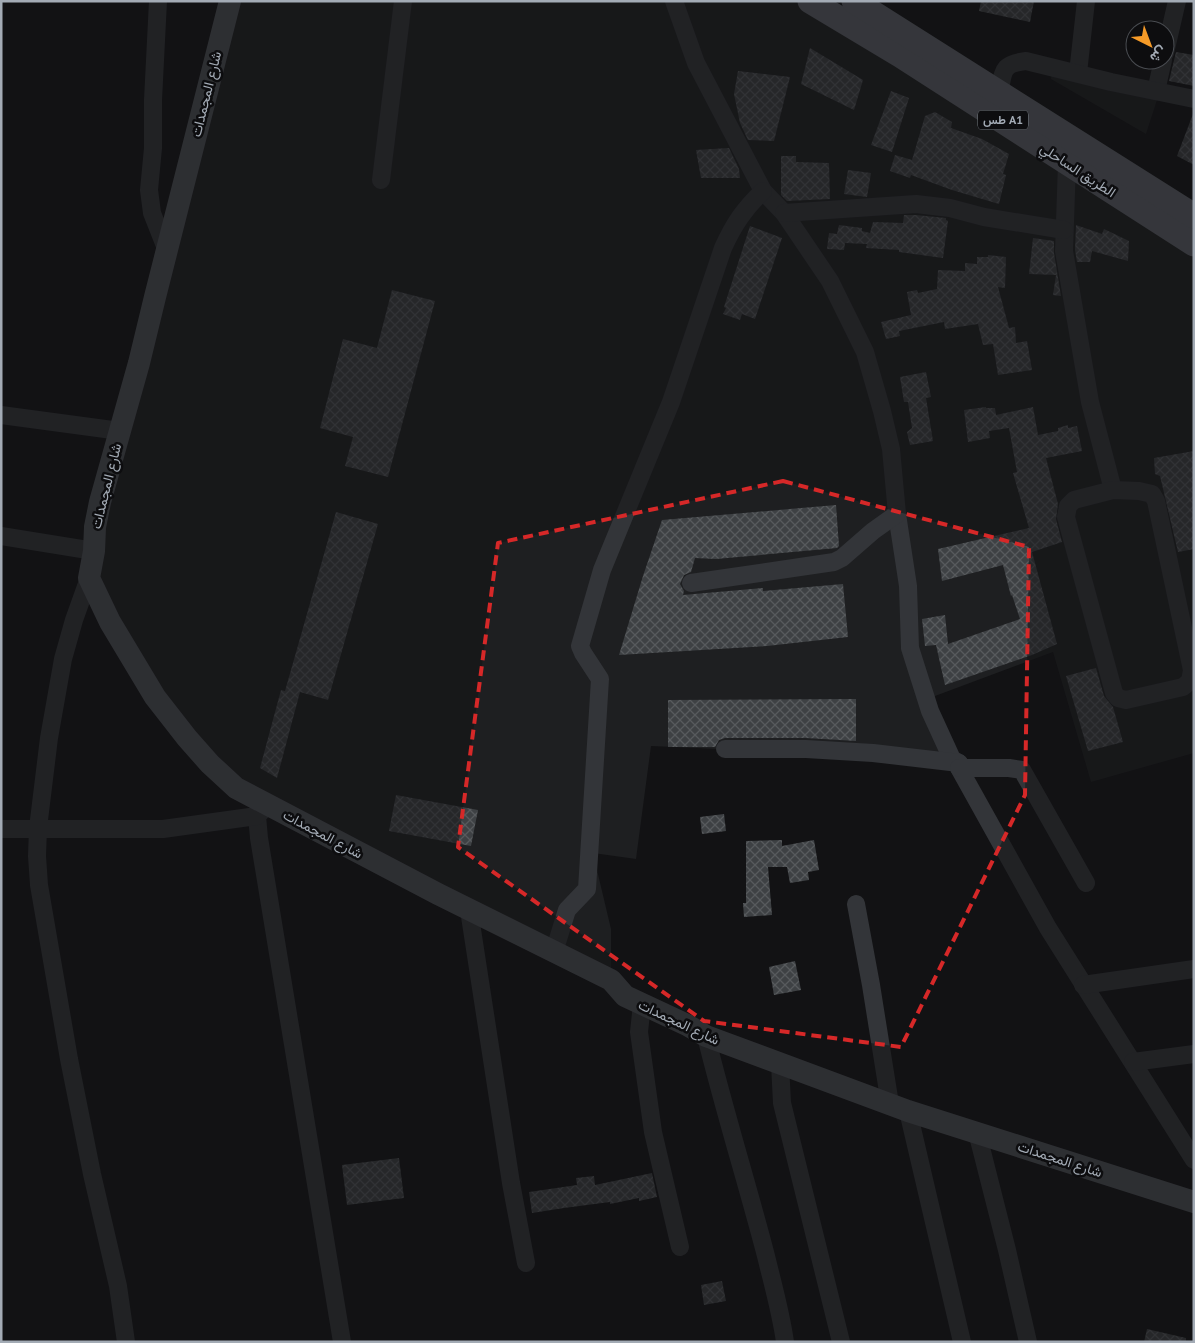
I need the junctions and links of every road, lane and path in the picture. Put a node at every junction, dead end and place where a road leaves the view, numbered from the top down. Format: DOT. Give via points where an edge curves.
graph roads {
  1 [pos="158,1"];
  2 [pos="230,1"];
  3 [pos="403,1"];
  4 [pos="674,1"];
  5 [pos="810,1"];
  6 [pos="854,1"];
  7 [pos="1086,1"];
  8 [pos="1177,1"];
  9 [pos="1173,20"];
  10 [pos="1161,70"];
  11 [pos="1078,73"];
  12 [pos="1156,91"];
  13 [pos="1194,99"];
  14 [pos="997,105"];
  15 [pos="1067,163"];
  16 [pos="381,180"];
  17 [pos="763,191"];
  18 [pos="784,212"];
  19 [pos="1194,216"];
  20 [pos="1064,230"];
  21 [pos="1194,244"];
  22 [pos="167,251"];
  23 [pos="1,415"];
  24 [pos="120,432"];
  25 [pos="1112,490"];
  26 [pos="897,514"];
  27 [pos="1,536"];
  28 [pos="94,551"];
  29 [pos="89,578"];
  30 [pos="691,583"];
  31 [pos="725,749"];
  32 [pos="959,765"];
  33 [pos="263,810"];
  34 [pos="38,828"];
  35 [pos="1,829"];
  36 [pos="1086,883"];
  37 [pos="856,904"];
  38 [pos="469,910"];
  39 [pos="554,952"];
  40 [pos="1194,969"];
  41 [pos="1083,985"];
  42 [pos="642,1004"];
  43 [pos="706,1036"];
  44 [pos="1194,1054"];
  45 [pos="1133,1062"];
  46 [pos="780,1064"];
  47 [pos="899,1108"];
  48 [pos="977,1132"];
  49 [pos="1194,1160"];
  50 [pos="1194,1202"];
  51 [pos="680,1247"];
  52 [pos="526,1263"];
  53 [pos="126,1342"];
  54 [pos="342,1342"];
  55 [pos="786,1342"];
  56 [pos="841,1342"];
  57 [pos="962,1342"];
  58 [pos="1028,1342"];
  1 -- 22 [label="street" via="149,190 152,213"];
  2 -- 22 [label="main road, شارع المجمدات"];
  3 -- 16 [label="street"];
  4 -- 17 [label="street" via="696,63"];
  5 -- 14 [label="highway, الطريق الساحلي / طس A1" via="900,54"];
  6 -- 14 [label="highway, الطريق الساحلي / طس A1"];
  7 -- 11 [label="street"];
  8 -- 9 [label="street"];
  10 -- 12 [label="street"];
  11 -- 12 [label="street"];
  11 -- 14 [label="street" via="1026,61 1012,63 1003,73"];
  12 -- 13 [label="street"];
  14 -- 15 [label="highway, الطريق الساحلي / طس A1"];
  14 -- 19 [label="highway, الطريق الساحلي / طس A1"];
  15 -- 20 [label="street"];
  15 -- 21 [label="highway, الطريق الساحلي / طس A1"];
  17 -- 18 [label="street"];
  17 -- 39 [label="street" via="748,205 723,248 671,402 602,570 580,646 600,679 587,889 567,910"];
  18 -- 20 [label="street" via="916,204"];
  18 -- 26 [label="street" via="830,282 865,352 891,449"];
  20 -- 25 [label="street" via="1064,250 1090,402"];
  22 -- 24 [label="main road, شارع المجمدات"];
  23 -- 24 [label="street"];
  24 -- 28 [label="main road, شارع المجمدات" via="98,510"];
  25 -- 25 [label="street" via="1074,500 1068,506 1066,517 1114,693 1126,700 1183,688 1190,681 1192,670 1156,501 1152,494"];
  26 -- 30 [label="street" via="834,562"];
  26 -- 32 [label="street" via="908,586 910,648 930,711 952,760"];
  27 -- 28 [label="street"];
  28 -- 29 [label="main road, شارع المجمدات"];
  29 -- 33 [label="main road, شارع المجمدات" via="155,697 210,764"];
  29 -- 34 [label="street" via="63,659"];
  31 -- 32 [label="street" via="873,753"];
  32 -- 36 [label="street" via="1022,770"];
  32 -- 41 [label="street" via="1048,928"];
  33 -- 34 [label="street" via="163,829"];
  33 -- 38 [label="main road, شارع المجمدات"];
  33 -- 54 [label="street" via="260,851"];
  34 -- 35 [label="street"];
  34 -- 53 [label="street" via="39,885 69,1059 118,1286"];
  37 -- 47 [label="street"];
  38 -- 39 [label="main road, شارع المجمدات"];
  38 -- 52 [label="street"];
  39 -- 42 [label="main road, شارع المجمدات" via="611,980 625,996"];
  40 -- 41 [label="street"];
  41 -- 45 [label="street"];
  42 -- 43 [label="main road, شارع المجمدات"];
  42 -- 51 [label="street" via="639,1032 653,1132"];
  43 -- 46 [label="main road, شارع المجمدات"];
  43 -- 55 [label="street"];
  44 -- 45 [label="street"];
  45 -- 49 [label="street"];
  46 -- 47 [label="main road, شارع المجمدات"];
  46 -- 56 [label="street" via="782,1103"];
  47 -- 48 [label="main road, شارع المجمدات"];
  47 -- 57 [label="street"];
  48 -- 50 [label="main road, شارع المجمدات"];
  48 -- 58 [label="street"];
}
